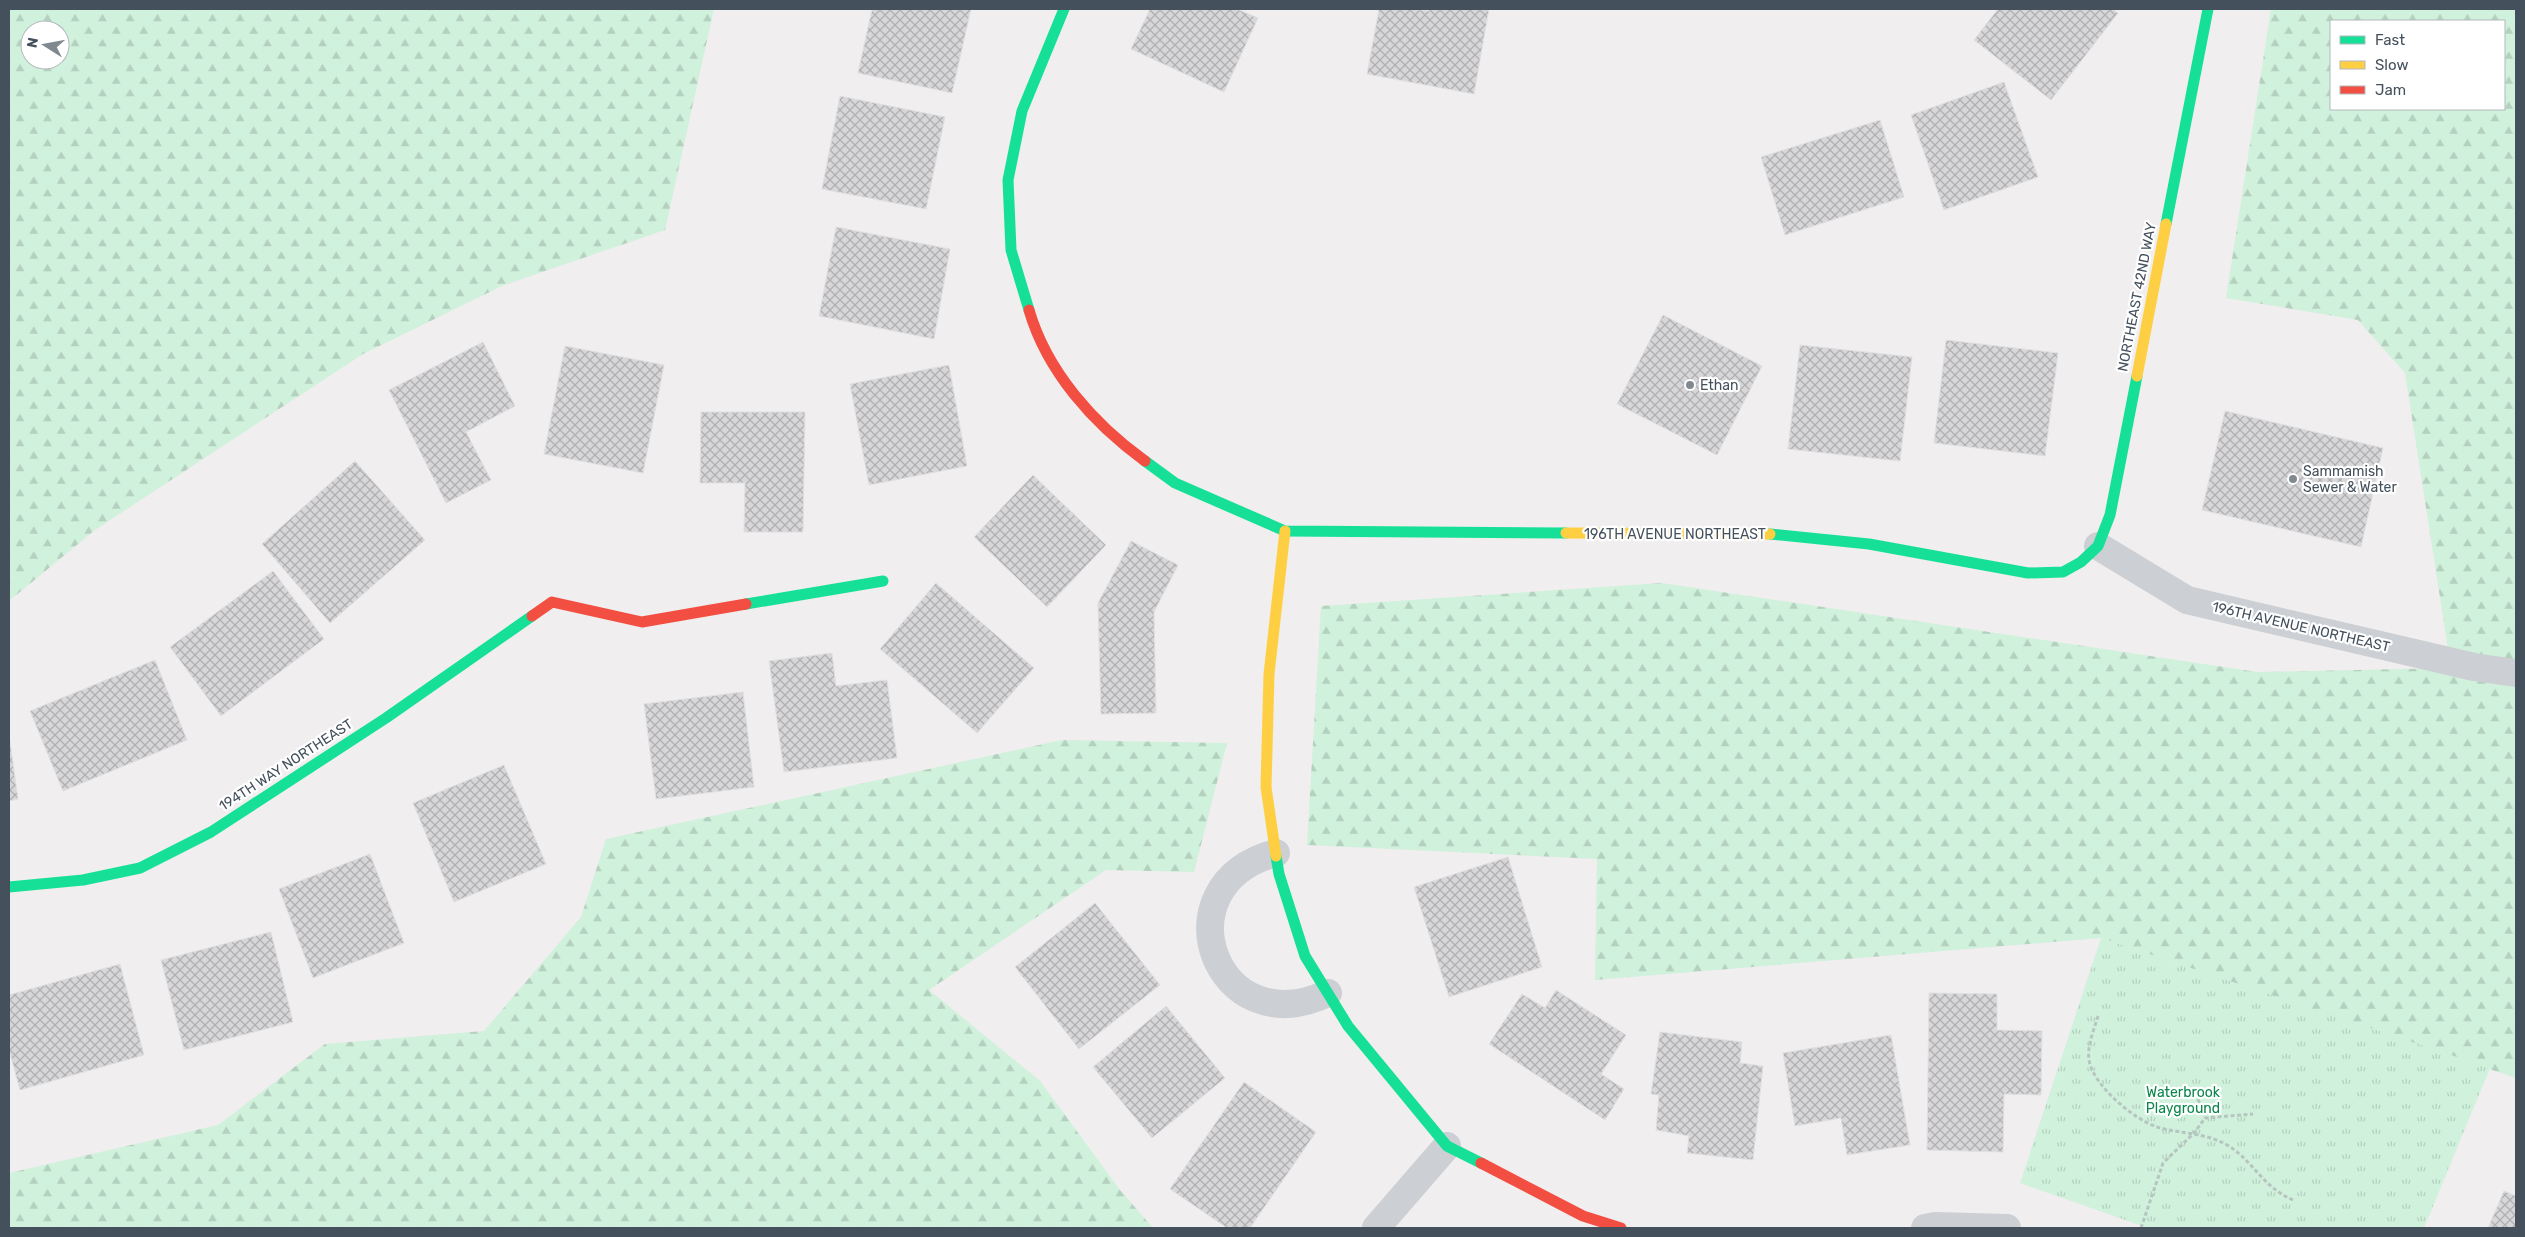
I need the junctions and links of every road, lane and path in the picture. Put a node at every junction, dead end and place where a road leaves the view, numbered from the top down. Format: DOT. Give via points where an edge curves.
graph roads {
  1 [pos="1064,9"];
  2 [pos="2208,9"];
  3 [pos="1285,531"];
  4 [pos="2098,546"];
  5 [pos="2063,572"];
  6 [pos="883,582"];
  7 [pos="2516,673"];
  8 [pos="1276,853"];
  9 [pos="9,887"];
  10 [pos="1328,993"];
  11 [pos="2098,1016"];
  12 [pos="2198,1099"];
  13 [pos="2252,1114"];
  14 [pos="2205,1118"];
  15 [pos="2194,1133"];
  16 [pos="1447,1146"];
  17 [pos="2293,1200"];
  18 [pos="1376,1228"];
  19 [pos="1621,1228"];
  20 [pos="1925,1228"];
  21 [pos="2007,1228"];
  22 [pos="2142,1228"];
  1 -- 3 [label="street" via="1022,111 1008,180 1011,250 1034,328 1068,388 1116,440 1175,483"];
  2 -- 4 [label="street, NORTHEAST 42ND WAY" via="2110,515"];
  3 -- 5 [label="street, 196TH AVENUE NORTHEAST" via="1788,534 1869,544 2028,573"];
  3 -- 8 [label="street" via="1269,674 1266,787"];
  4 -- 5 [label="street, NORTHEAST 42ND WAY" via="2081,562"];
  4 -- 7 [label="street, 196TH AVENUE NORTHEAST" via="2187,600 2474,667"];
  6 -- 9 [label="street, 194TH WAY NORTHEAST" via="642,622 552,602 386,718 211,832 140,868 83,880"];
  8 -- 10 [label="street" via="1279,874 1305,956"];
  8 -- 10 [label="street" via="1248,863 1226,881 1210,917 1210,937 1215,956 1237,987 1272,1004 1311,1002"];
  10 -- 16 [label="street" via="1348,1026"];
  11 -- 15 [label="path" via="2089,1048 2094,1076 2141,1120 2157,1127"];
  12 -- 14 [label="path"];
  13 -- 14 [label="path"];
  14 -- 15 [label="path"];
  15 -- 17 [label="path" via="2227,1145 2251,1164 2268,1185"];
  15 -- 22 [label="path" via="2163,1163"];
  16 -- 18 [label="street"];
  16 -- 19 [label="street" via="1583,1216"];
  20 -- 21 [label="street"];
}
